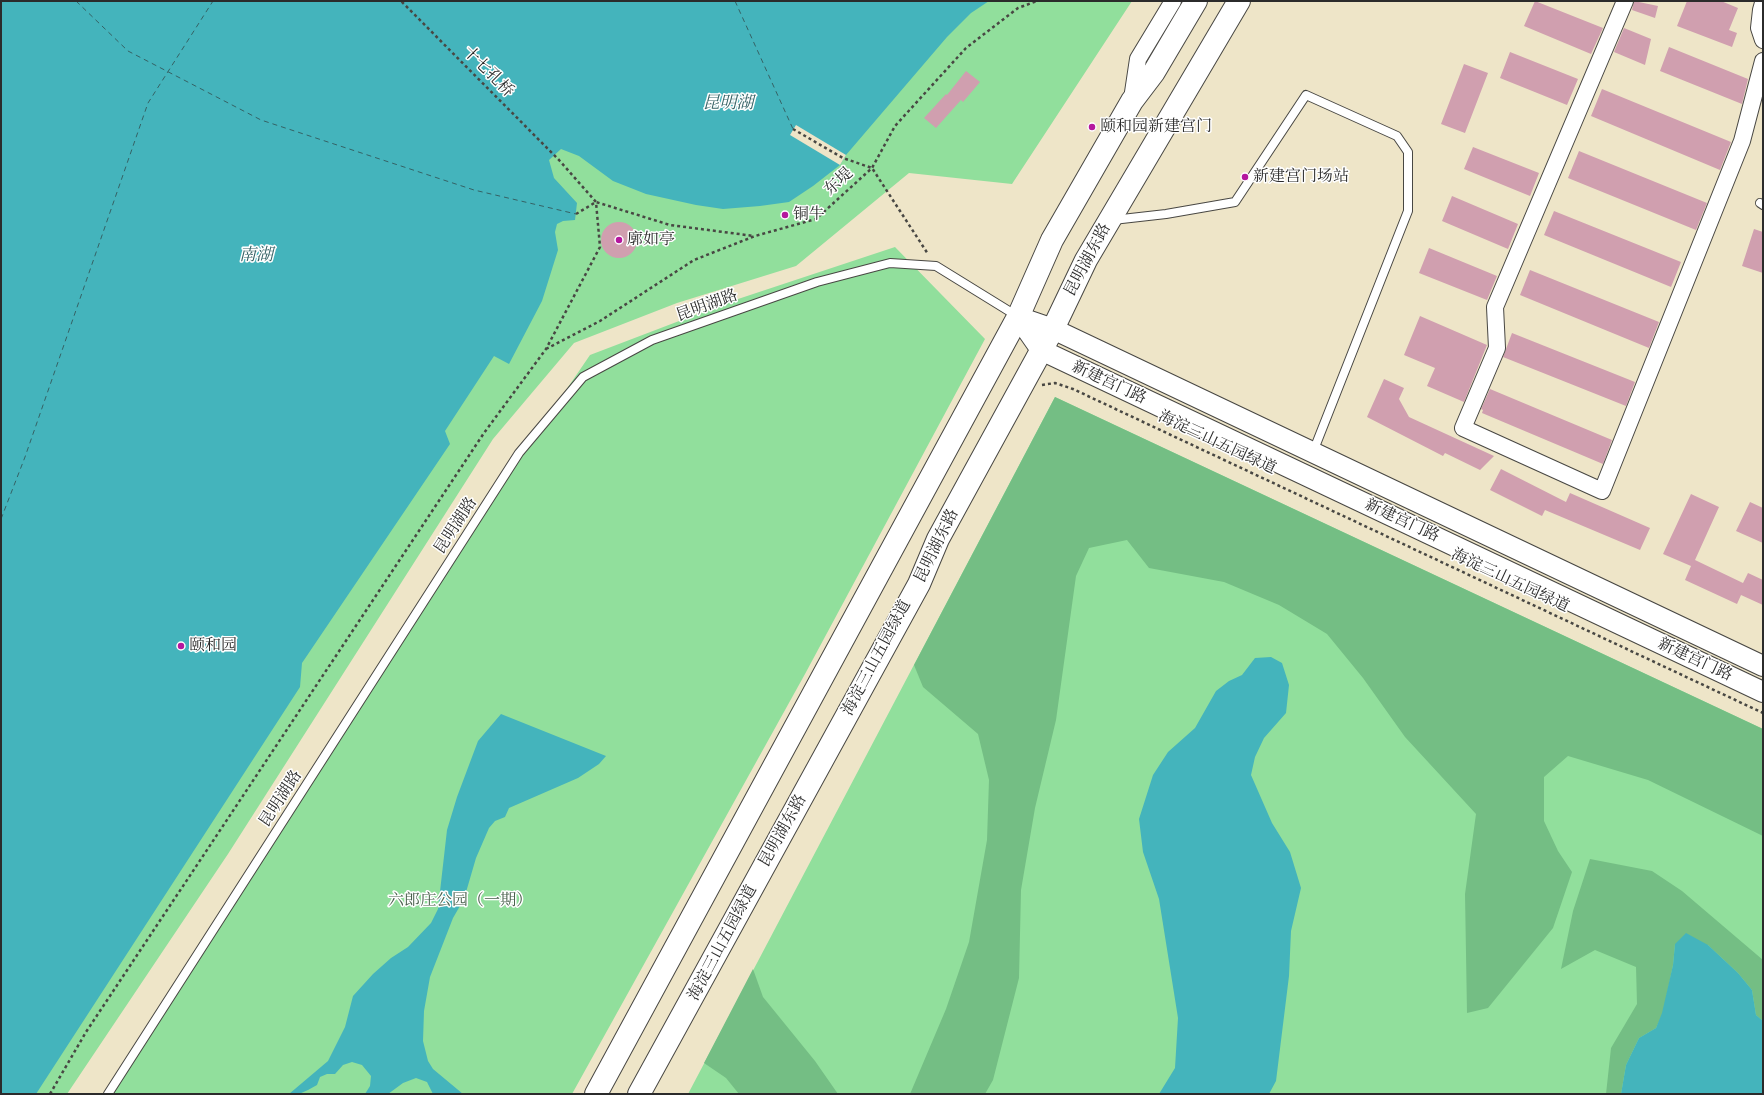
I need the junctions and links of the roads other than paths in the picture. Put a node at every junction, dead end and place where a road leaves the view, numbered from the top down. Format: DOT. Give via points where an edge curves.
graph roads {
  1 [pos="1173,1"];
  2 [pos="1196,1"];
  3 [pos="1239,1"];
  4 [pos="1625,1"];
  5 [pos="1763,3"];
  6 [pos="1763,40"];
  7 [pos="1763,61"];
  8 [pos="1132,100"];
  9 [pos="1110,220"];
  10 [pos="1018,317"];
  11 [pos="1053,329"];
  12 [pos="1041,350"];
  13 [pos="1313,452"];
  14 [pos="1763,666"];
  15 [pos="1763,692"];
  16 [pos="108,1094"];
  17 [pos="596,1094"];
  18 [pos="639,1094"];
  1 -- 8 [label="street" via="1138,60"];
  2 -- 8 [label="main road" via="1154,72"];
  3 -- 9 [label="main road, 昆明湖东路"];
  4 -- 7 [label="street" via="1495,307 1497,348 1463,428 1602,491 1742,141"];
  5 -- 6 [label="street" via="1759,28"];
  8 -- 10 [label="main road" via="1052,240"];
  9 -- 11 [label="main road, 昆明湖东路" via="1086,260"];
  9 -- 13 [label="lane" via="1166,214 1235,202 1306,95 1397,136 1408,152 1408,211"];
  10 -- 11 [label="street, 新建宫门路"];
  10 -- 12 [label="street"];
  10 -- 16 [label="lane, 昆明湖路" via="936,266 890,263 817,282 652,340 582,377 519,453"];
  10 -- 17 [label="main road"];
  11 -- 12 [label="main road, 昆明湖东路"];
  11 -- 13 [label="street, 新建宫门路"];
  12 -- 15 [label="street, 新建宫门路"];
  12 -- 18 [label="main road, 昆明湖东路" via="938,539 919,584"];
  13 -- 14 [label="street, 新建宫门路"];
}
